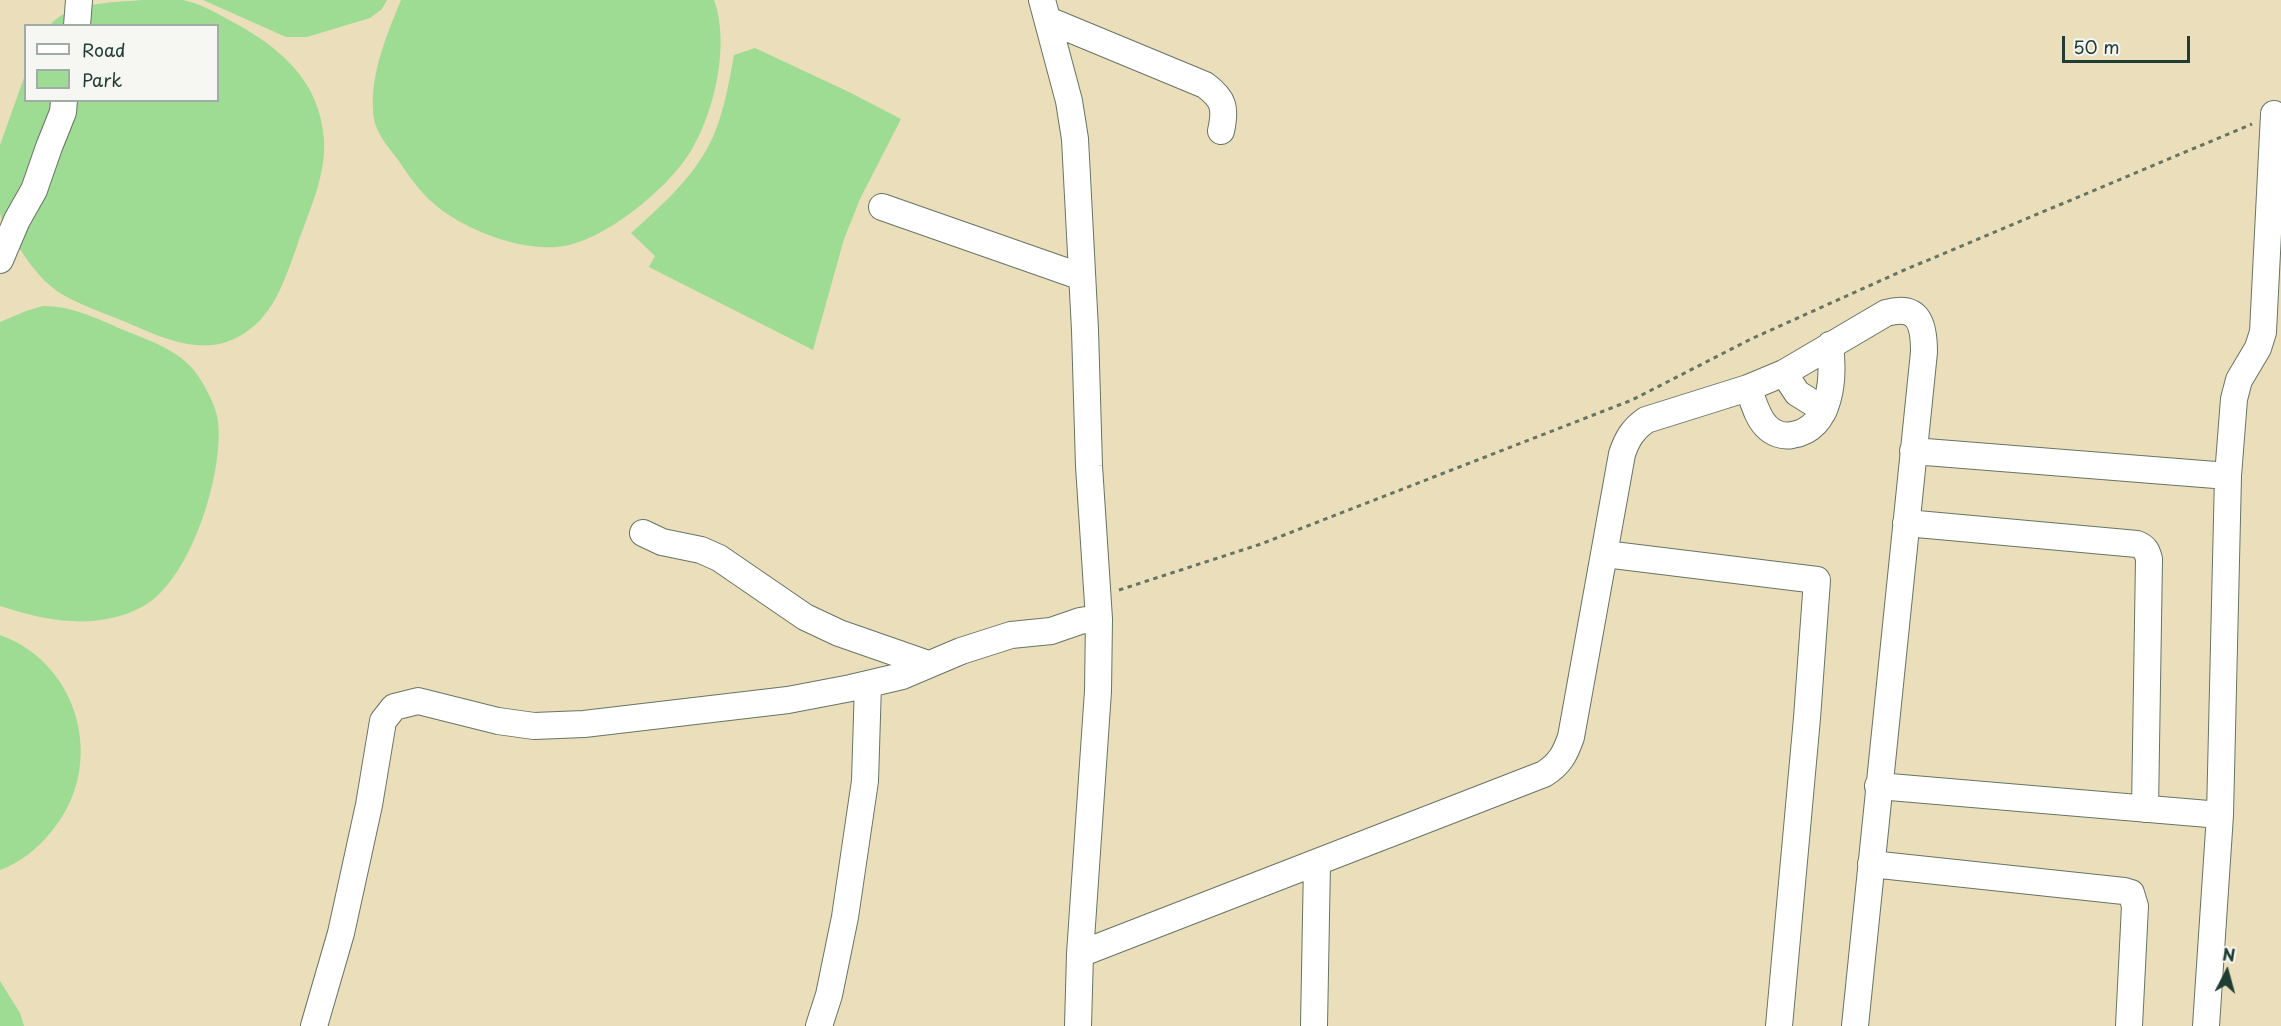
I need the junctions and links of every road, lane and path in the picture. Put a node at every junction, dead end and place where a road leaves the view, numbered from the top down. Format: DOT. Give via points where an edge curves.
graph roads {
  1 [pos="79,0"];
  2 [pos="1045,10"];
  3 [pos="77,24"];
  4 [pos="64,102"];
  5 [pos="2274,114"];
  6 [pos="1221,131"];
  7 [pos="882,207"];
  8 [pos="0,260"];
  9 [pos="1082,276"];
  10 [pos="1830,345"];
  11 [pos="1784,373"];
  12 [pos="1748,388"];
  13 [pos="1824,410"];
  14 [pos="1913,451"];
  15 [pos="2228,476"];
  16 [pos="1906,523"];
  17 [pos="643,533"];
  18 [pos="1605,554"];
  19 [pos="1098,607"];
  20 [pos="928,664"];
  21 [pos="868,684"];
  22 [pos="1878,786"];
  23 [pos="2145,808"];
  24 [pos="2220,815"];
  25 [pos="1317,863"];
  26 [pos="1871,864"];
  27 [pos="1080,954"];
  28 [pos="314,1026"];
  29 [pos="819,1026"];
  30 [pos="1078,1026"];
  31 [pos="1314,1026"];
  32 [pos="1779,1026"];
  33 [pos="1855,1026"];
  34 [pos="2129,1026"];
  35 [pos="2206,1026"];
  1 -- 3 [label="street"];
  2 -- 6 [label="street" via="1205,85 1223,105"];
  2 -- 9 [label="street" via="1075,140"];
  4 -- 8 [label="street" via="34,190 16,220"];
  5 -- 15 [label="street" via="2263,332 2234,399"];
  5 -- 19 [label="path" via="1762,334 1632,400"];
  7 -- 9 [label="street"];
  9 -- 19 [label="street"];
  10 -- 11 [label="street"];
  10 -- 13 [label="street" via="1832,365"];
  10 -- 14 [label="street" via="1886,313 1898,310 1919,319 1924,352"];
  11 -- 12 [label="street"];
  11 -- 13 [label="street" via="1797,393"];
  12 -- 13 [label="street" via="1766,426 1785,436 1809,429"];
  12 -- 18 [label="street" via="1646,420 1635,428 1623,454"];
  14 -- 15 [label="street"];
  14 -- 16 [label="street"];
  15 -- 24 [label="street"];
  16 -- 22 [label="street"];
  16 -- 23 [label="street" via="2144,547 2149,559"];
  17 -- 20 [label="street" via="719,558 813,621"];
  18 -- 25 [label="street" via="1571,737 1556,766"];
  18 -- 32 [label="street" via="1817,580"];
  19 -- 20 [label="street" via="1080,621 1051,631 1011,635"];
  19 -- 27 [label="street" via="1098,691"];
  20 -- 21 [label="street" via="902,676"];
  21 -- 28 [label="street" via="788,700 584,724 534,726 418,701 394,707 383,720 341,933"];
  21 -- 29 [label="street" via="866,781 845,917"];
  22 -- 23 [label="street"];
  22 -- 26 [label="street"];
  23 -- 24 [label="street"];
  24 -- 35 [label="street"];
  25 -- 27 [label="street"];
  25 -- 31 [label="street"];
  26 -- 33 [label="street"];
  26 -- 34 [label="street" via="2131,893 2135,906"];
  27 -- 30 [label="street"];
}
